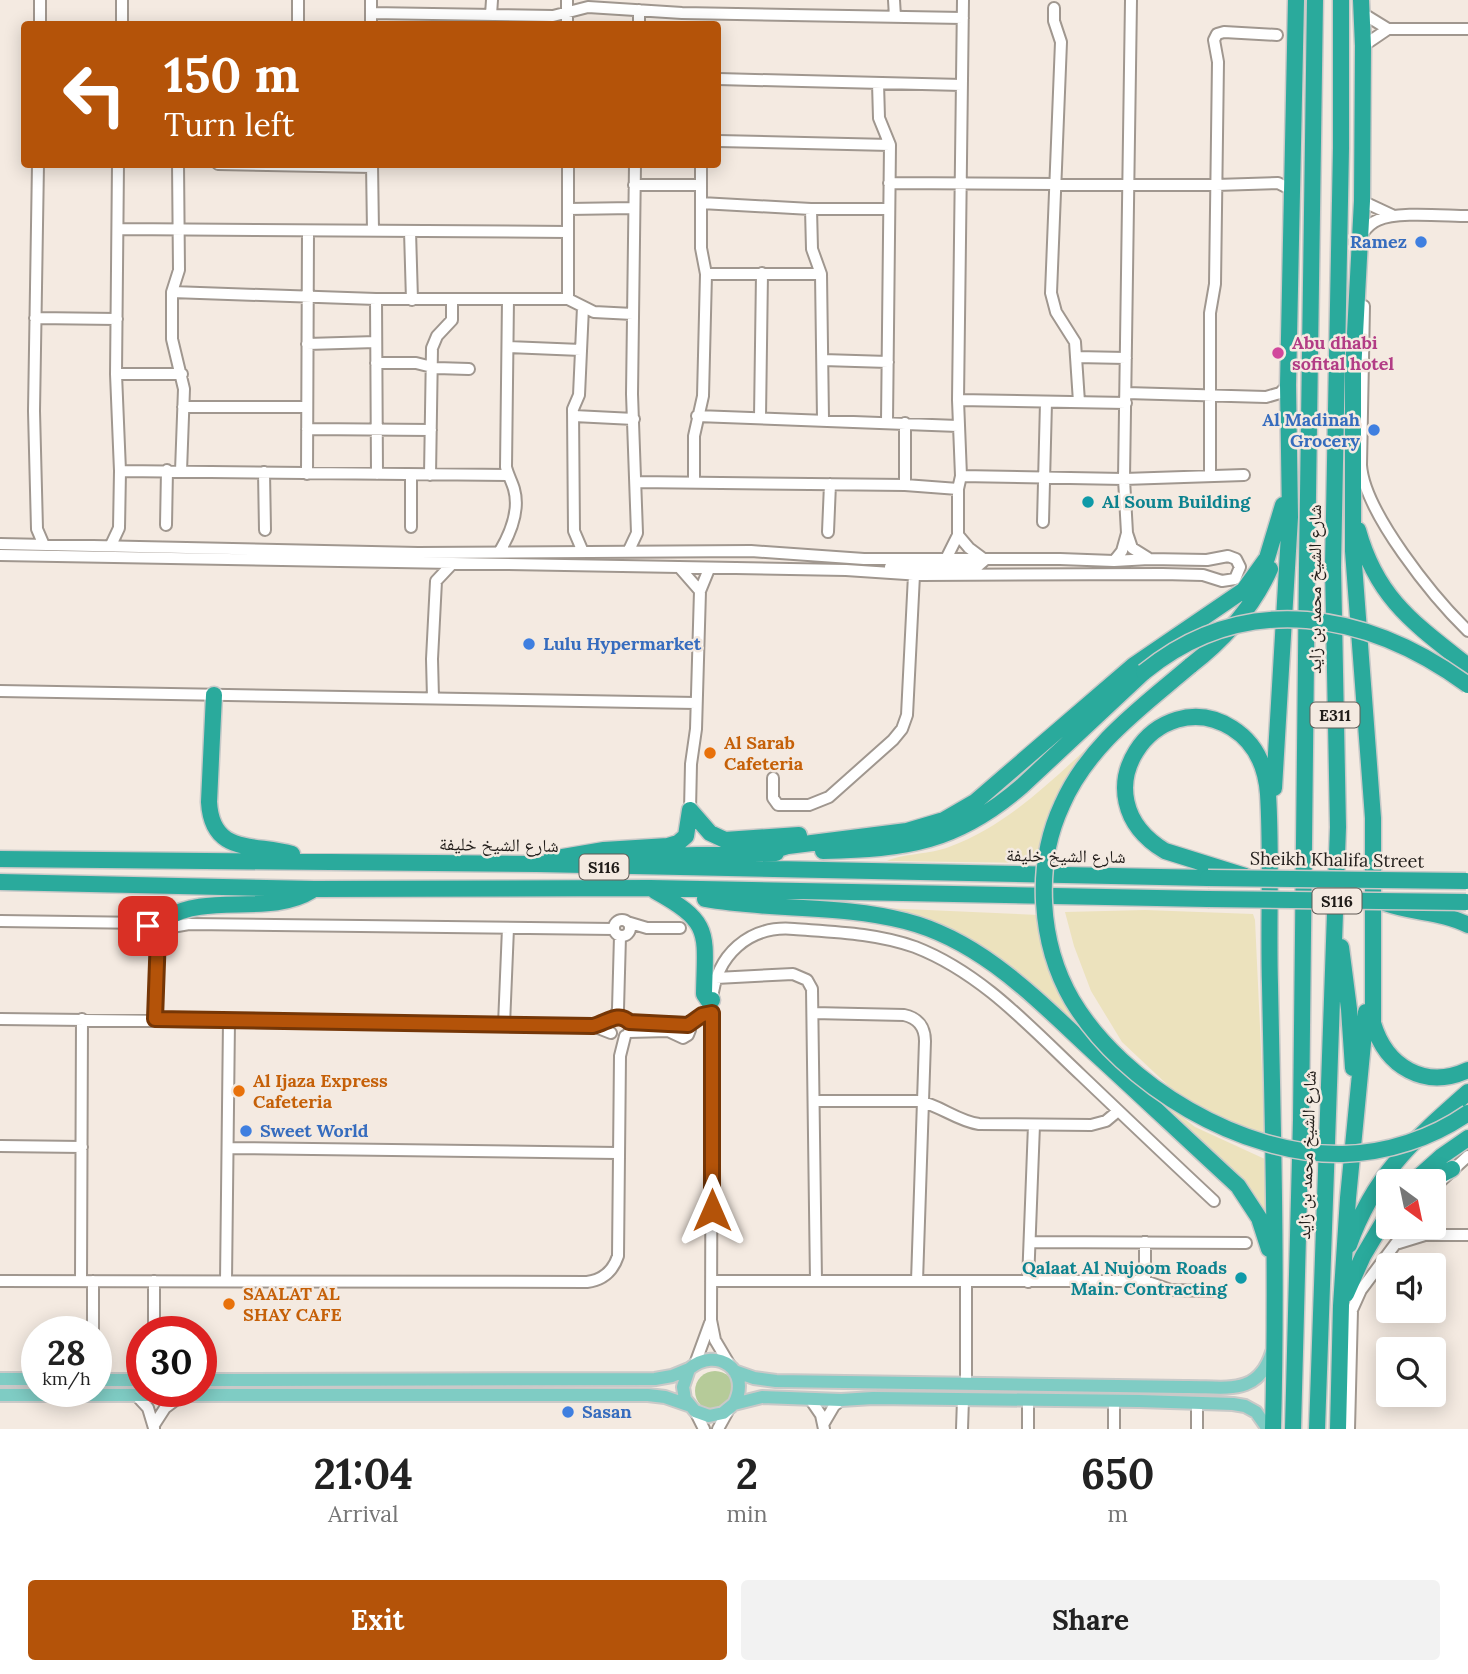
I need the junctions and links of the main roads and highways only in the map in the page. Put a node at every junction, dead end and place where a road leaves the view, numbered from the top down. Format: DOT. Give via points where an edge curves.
graph roads {
  1 [pos="1296,0"];
  2 [pos="1315,0"];
  3 [pos="1341,0"];
  4 [pos="1363,4"];
  5 [pos="1288,468"];
  6 [pos="1290,485"];
  7 [pos="1353,511"];
  8 [pos="1468,666"];
  9 [pos="1468,685"];
  10 [pos="214,695"];
  11 [pos="1023,762"];
  12 [pos="1270,825"];
  13 [pos="0,851"];
  14 [pos="766,853"];
  15 [pos="0,859"];
  16 [pos="122,860"];
  17 [pos="306,862"];
  18 [pos="537,864"];
  19 [pos="622,867"];
  20 [pos="1209,872"];
  21 [pos="1467,881"];
  22 [pos="0,882"];
  23 [pos="650,888"];
  24 [pos="314,889"];
  25 [pos="681,890"];
  26 [pos="1379,901"];
  27 [pos="1467,902"];
  28 [pos="1335,915"];
  29 [pos="1468,925"];
  30 [pos="164,927"];
  31 [pos="1372,940"];
  32 [pos="712,1006"];
  33 [pos="1468,1070"];
  34 [pos="1468,1092"];
  35 [pos="1468,1113"];
  36 [pos="1355,1126"];
  37 [pos="1468,1138"];
  38 [pos="1427,1169"];
  39 [pos="1451,1169"];
  40 [pos="1446,1172"];
  41 [pos="1376,1234"];
  42 [pos="1344,1264"];
  43 [pos="1276,1274"];
  44 [pos="1341,1306"];
  45 [pos="1276,1339"];
  46 [pos="692,1367"];
  47 [pos="732,1369"];
  48 [pos="0,1379"];
  49 [pos="21,1379"];
  50 [pos="217,1380"];
  51 [pos="427,1380"];
  52 [pos="1184,1387"];
  53 [pos="0,1395"];
  54 [pos="382,1395"];
  55 [pos="1139,1401"];
  56 [pos="732,1407"];
  57 [pos="692,1408"];
  58 [pos="1268,1429"];
  59 [pos="1273,1429"];
  60 [pos="1293,1429"];
  61 [pos="1317,1429"];
  62 [pos="1338,1429"];
  1 -- 5 [label="highway"];
  2 -- 60 [label="highway, شارع الشيخ محمد بن زايد / E311"];
  3 -- 28 [label="highway, شارع الشيخ محمد بن زايد / E311" via="1332,566 1338,827"];
  4 -- 7 [label="highway"];
  5 -- 6 [label="highway"];
  5 -- 11 [label="highway" via="1272,546 1244,590 1135,665"];
  6 -- 12 [label="highway"];
  6 -- 35 [label="highway, bridge" via="1280,538 1265,580 1240,619 1104,741 1076,778 1056,819 1046,861 1047,922 1053,954 1072,999 1101,1038 1148,1082 1202,1116 1261,1141 1309,1152 1358,1153 1420,1138"];
  7 -- 8 [label="highway" via="1365,553 1384,590 1412,621"];
  7 -- 31 [label="highway" via="1373,818"];
  9 -- 14 [label="highway, bridge" via="1420,654 1333,622 1298,618 1250,622 1217,630 1171,652 1014,793 959,829 891,848"];
  10 -- 17 [label="highway" via="209,802 216,828 239,846 287,852"];
  11 -- 14 [label="highway" via="975,802 932,824"];
  11 -- 18 [label="highway" via="949,808 911,822 726,840 709,833 690,810 685,836 673,845 591,852"];
  12 -- 20 [label="highway" via="1263,766 1238,732 1202,718 1178,720 1155,731 1137,750 1126,774 1129,812 1153,844"];
  12 -- 43 [label="highway"];
  13 -- 16 [label="highway" via="103,853"];
  14 -- 19 [label="highway" via="653,857"];
  15 -- 16 [label="highway, شارع الشيخ خليفة / S116"];
  16 -- 17 [label="highway, شارع الشيخ خليفة / S116"];
  17 -- 18 [label="highway, شارع الشيخ خليفة / S116"];
  18 -- 19 [label="highway, شارع الشيخ خليفة / S116"];
  19 -- 20 [label="highway, شارع الشيخ خليفة / S116"];
  20 -- 21 [label="highway, Sheikh Khalifa Street / S116, bridge" via="1254,878"];
  22 -- 24 [label="highway, S116"];
  23 -- 24 [label="highway, S116"];
  23 -- 25 [label="highway, S116"];
  23 -- 32 [label="highway" via="682,906 699,924 704,940 705,996"];
  24 -- 30 [label="highway" via="290,900 190,909"];
  25 -- 26 [label="highway, S116, bridge"];
  25 -- 43 [label="highway" via="710,900 891,917 936,931 978,953 1020,984 1238,1186 1259,1218"];
  26 -- 27 [label="highway, S116, bridge"];
  26 -- 29 [label="highway"];
  28 -- 36 [label="highway" via="1349,1009"];
  28 -- 61 [label="highway, شارع الشيخ محمد بن زايد / E311"];
  31 -- 33 [label="highway" via="1373,1023 1383,1049 1416,1073 1443,1077"];
  31 -- 36 [label="highway"];
  34 -- 42 [label="highway" via="1393,1164 1363,1211"];
  36 -- 42 [label="highway"];
  37 -- 38 [label="highway"];
  39 -- 40 [label="highway"];
  41 -- 44 [label="highway"];
  42 -- 44 [label="highway"];
  43 -- 45 [label="highway"];
  44 -- 62 [label="highway"];
  45 -- 52 [label="main road" via="1266,1369 1251,1383"];
  45 -- 59 [label="highway"];
  46 -- 47 [label="main road" via="713,1359"];
  46 -- 51 [label="main road" via="654,1379"];
  46 -- 57 [label="main road" via="682,1387"];
  47 -- 52 [label="main road" via="776,1381"];
  47 -- 56 [label="main road" via="739,1391"];
  48 -- 49 [label="main road"];
  50 -- 51 [label="main road"];
  51 -- 54 [label="main road" via="422,1388 396,1388"];
  52 -- 55 [label="main road" via="1181,1395"];
  53 -- 54 [label="main road"];
  54 -- 57 [label="main road" via="648,1395"];
  55 -- 56 [label="main road" via="772,1397"];
  55 -- 58 [label="main road" via="1245,1406 1260,1416"];
  56 -- 57 [label="main road" via="716,1415"];
}
